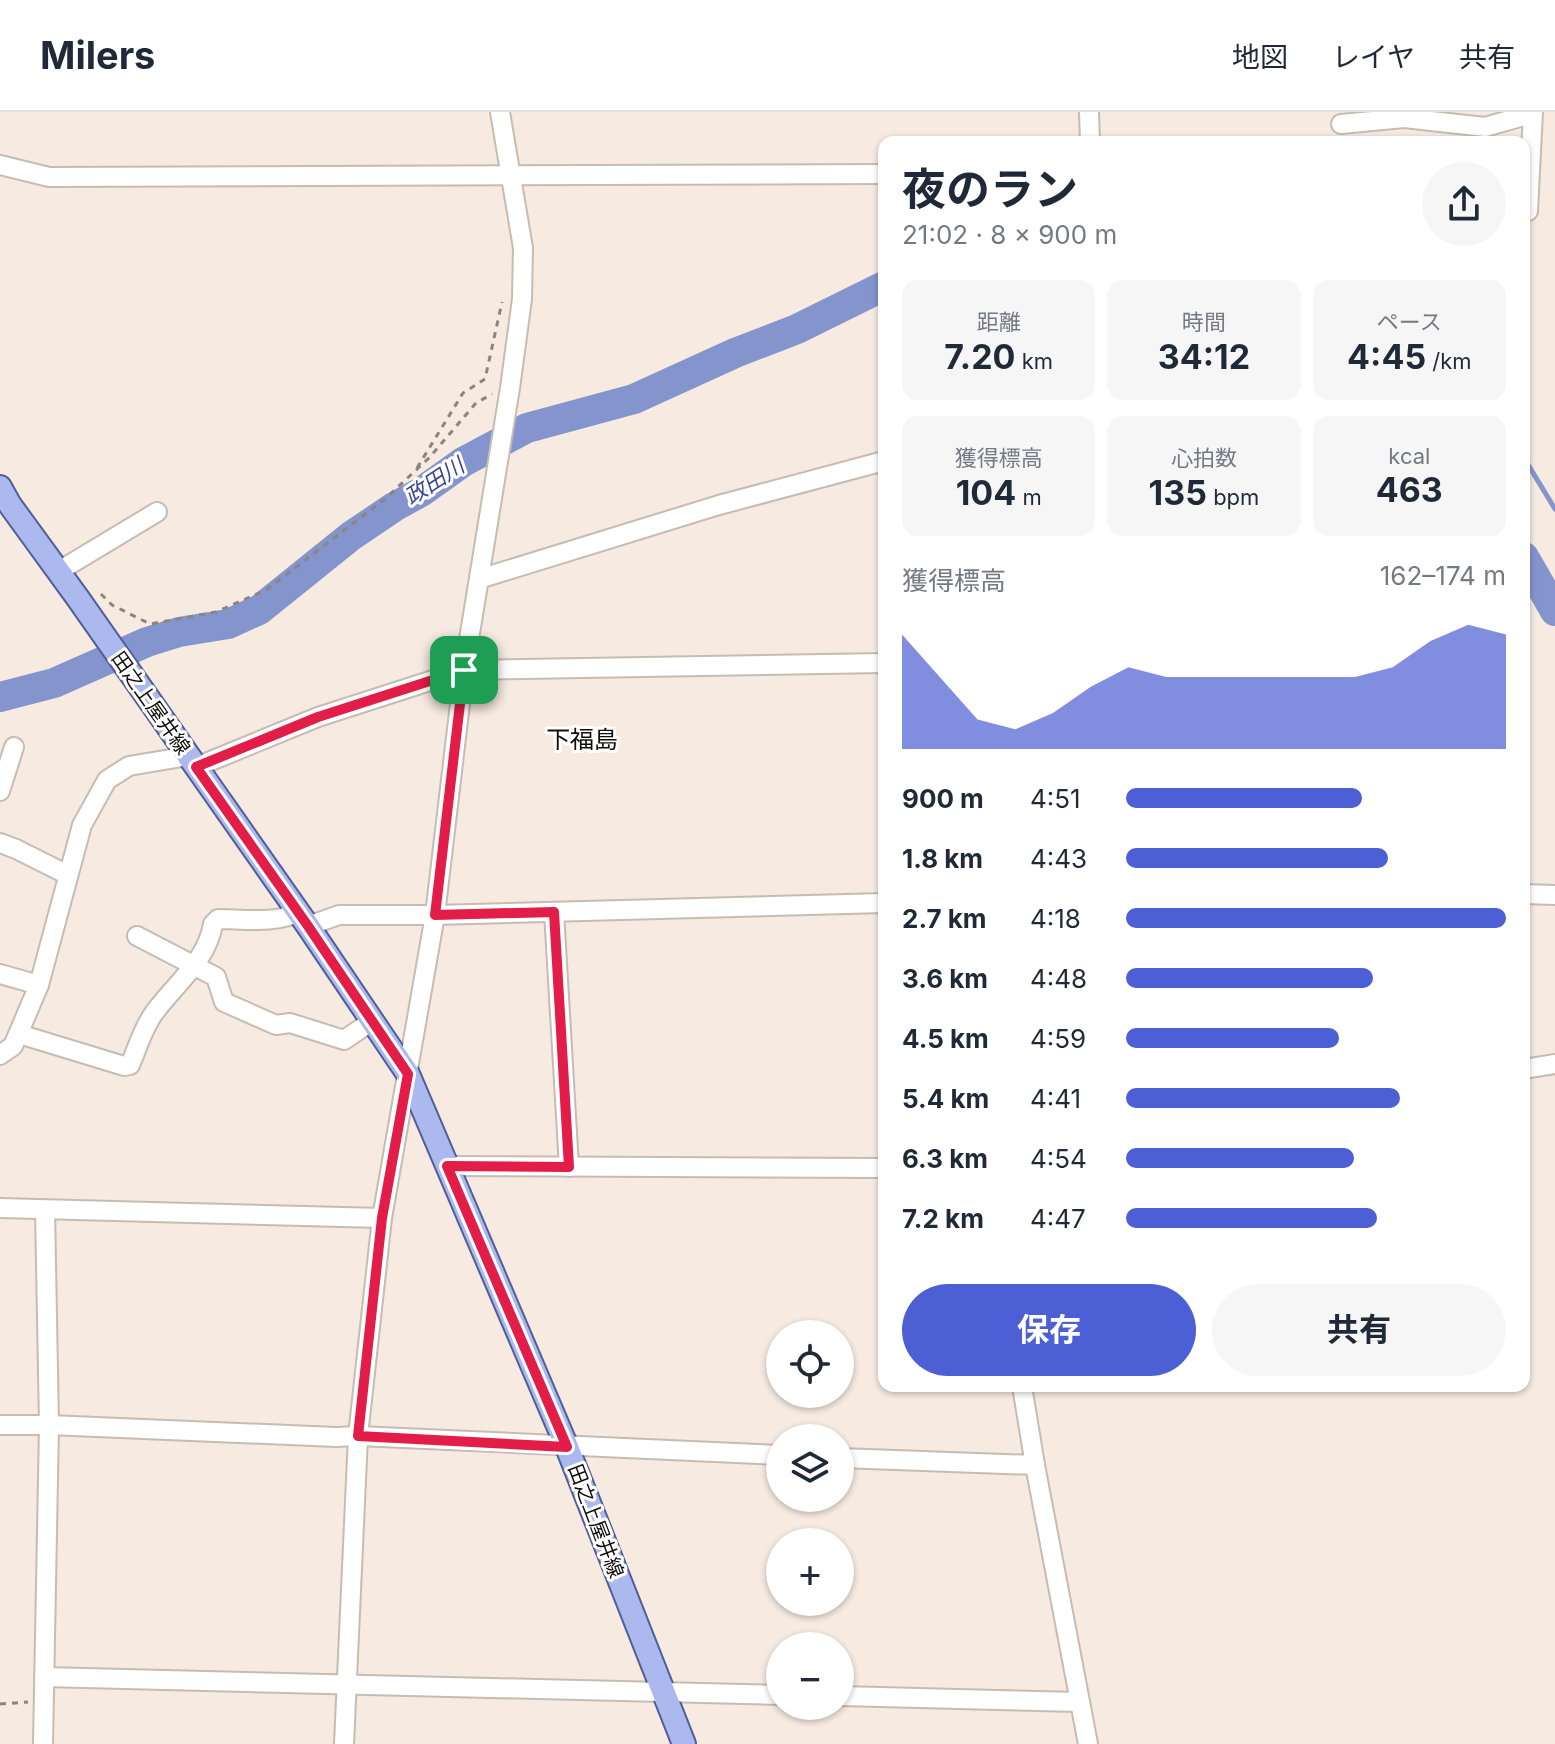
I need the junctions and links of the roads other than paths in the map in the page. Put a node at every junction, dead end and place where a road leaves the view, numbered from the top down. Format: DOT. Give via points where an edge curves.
graph roads {
  1 [pos="500,112"];
  2 [pos="1089,112"];
  3 [pos="1524,112"];
  4 [pos="1533,112"];
  5 [pos="1341,126"];
  6 [pos="1090,136"];
  7 [pos="0,165"];
  8 [pos="1530,171"];
  9 [pos="878,174"];
  10 [pos="511,175"];
  11 [pos="878,463"];
  12 [pos="0,487"];
  13 [pos="157,512"];
  14 [pos="59,571"];
  15 [pos="479,579"];
  16 [pos="878,663"];
  17 [pos="464,670"];
  18 [pos="14,747"];
  19 [pos="192,762"];
  20 [pos="0,791"];
  21 [pos="0,843"];
  22 [pos="68,875"];
  23 [pos="1530,894"];
  24 [pos="1555,895"];
  25 [pos="878,903"];
  26 [pos="554,912"];
  27 [pos="435,915"];
  28 [pos="303,919"];
  29 [pos="137,936"];
  30 [pos="194,966"];
  31 [pos="0,974"];
  32 [pos="39,985"];
  33 [pos="372,1021"];
  34 [pos="19,1034"];
  35 [pos="0,1055"];
  36 [pos="1555,1064"];
  37 [pos="1530,1068"];
  38 [pos="408,1074"];
  39 [pos="447,1166"];
  40 [pos="569,1167"];
  41 [pos="878,1168"];
  42 [pos="0,1208"];
  43 [pos="45,1210"];
  44 [pos="382,1218"];
  45 [pos="1023,1392"];
  46 [pos="0,1425"];
  47 [pos="49,1425"];
  48 [pos="358,1436"];
  49 [pos="567,1447"];
  50 [pos="766,1454"];
  51 [pos="854,1459"];
  52 [pos="1035,1465"];
  53 [pos="44,1677"];
  54 [pos="347,1684"];
  55 [pos="663,1692"];
  56 [pos="766,1695"];
  57 [pos="854,1696"];
  58 [pos="1080,1702"];
  59 [pos="43,1744"];
  60 [pos="344,1744"];
  61 [pos="684,1744"];
  62 [pos="1088,1744"];
  1 -- 10 [label="street"];
  2 -- 6 [label="street"];
  3 -- 5 [label="street" via="1485,127 1404,118"];
  4 -- 8 [label="street"];
  7 -- 10 [label="street" via="49,177"];
  9 -- 10 [label="street"];
  10 -- 15 [label="street" via="524,281"];
  11 -- 15 [label="street"];
  12 -- 14 [label="main road, 田之上屋井線"];
  13 -- 14 [label="street"];
  14 -- 19 [label="main road, 田之上屋井線"];
  15 -- 17 [label="street"];
  16 -- 17 [label="street"];
  17 -- 19 [label="street"];
  17 -- 27 [label="street"];
  18 -- 20 [label="street"];
  19 -- 22 [label="street" via="129,766 107,780 82,825"];
  19 -- 28 [label="main road, 田之上屋井線"];
  21 -- 22 [label="street"];
  22 -- 32 [label="street"];
  23 -- 24 [label="street"];
  25 -- 26 [label="street"];
  26 -- 27 [label="street"];
  26 -- 40 [label="street"];
  27 -- 28 [label="street"];
  27 -- 38 [label="street"];
  28 -- 30 [label="street" via="218,919"];
  28 -- 33 [label="main road, 田之上屋井線"];
  29 -- 30 [label="street"];
  30 -- 33 [label="street" via="216,977 224,1002 276,1025 290,1023 344,1040"];
  30 -- 34 [label="street" via="152,1015 130,1065"];
  31 -- 32 [label="street"];
  32 -- 34 [label="street"];
  33 -- 38 [label="main road, 田之上屋井線"];
  34 -- 35 [label="street"];
  36 -- 37 [label="street"];
  38 -- 39 [label="main road, 田之上屋井線"];
  38 -- 44 [label="street"];
  39 -- 40 [label="street"];
  39 -- 49 [label="main road, 田之上屋井線"];
  40 -- 41 [label="street"];
  42 -- 43 [label="street"];
  43 -- 44 [label="street"];
  43 -- 47 [label="street"];
  44 -- 48 [label="street"];
  45 -- 52 [label="street"];
  46 -- 47 [label="street"];
  47 -- 48 [label="street"];
  47 -- 53 [label="street"];
  48 -- 49 [label="street"];
  48 -- 54 [label="street"];
  49 -- 50 [label="street"];
  49 -- 55 [label="main road, 田之上屋井線"];
  51 -- 52 [label="street"];
  52 -- 58 [label="street"];
  53 -- 54 [label="street"];
  53 -- 59 [label="street"];
  54 -- 55 [label="street"];
  54 -- 60 [label="street"];
  55 -- 56 [label="street"];
  55 -- 61 [label="main road, 田之上屋井線"];
  57 -- 58 [label="street"];
  58 -- 62 [label="street"];
}
